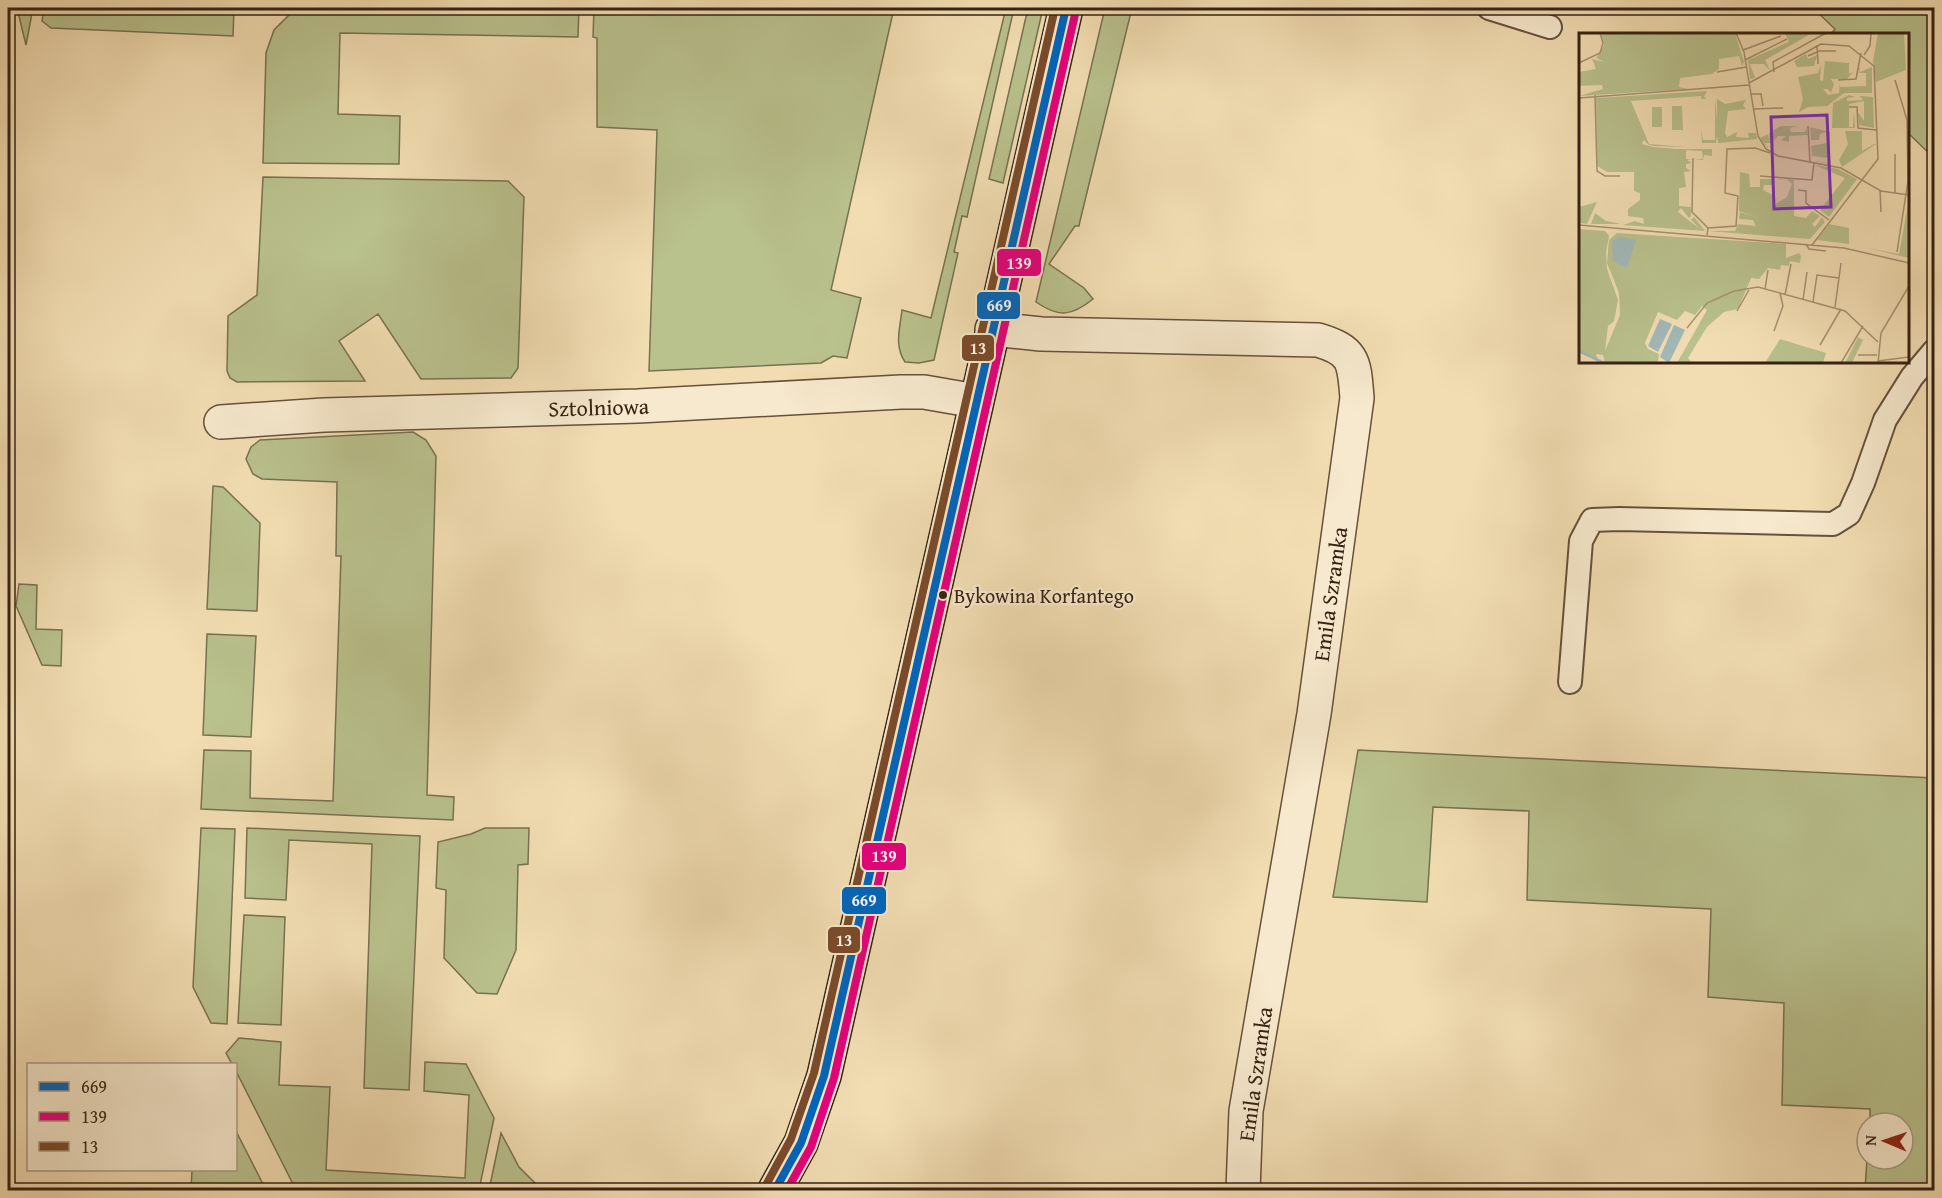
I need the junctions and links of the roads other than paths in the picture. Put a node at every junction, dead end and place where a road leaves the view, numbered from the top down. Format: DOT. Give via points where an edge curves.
graph roads {
  1 [pos="1066,8"];
  2 [pos="1489,8"];
  3 [pos="1550,27"];
  4 [pos="992,329"];
  5 [pos="1935,351"];
  6 [pos="976,401"];
  7 [pos="221,422"];
  8 [pos="1570,682"];
  9 [pos="775,1191"];
  10 [pos="1243,1191"];
  1 -- 4 [label="street"];
  2 -- 3 [label="lane"];
  4 -- 6 [label="street"];
  4 -- 10 [label="street, Emila Szramka" via="1041,334 1318,340 1337,346 1350,357 1357,398 1314,714 1246,1111"];
  5 -- 8 [label="lane" via="1912,377 1885,420 1849,514 1833,524 1592,520 1581,541"];
  6 -- 7 [label="street, Sztolniowa" via="901,392"];
  6 -- 9 [label="street" via="824,1076 801,1143"];
}
